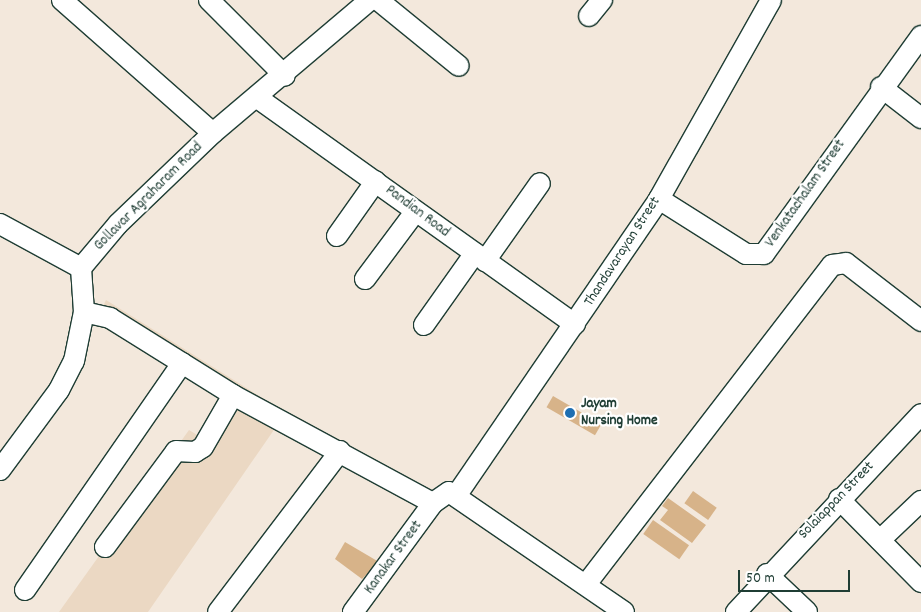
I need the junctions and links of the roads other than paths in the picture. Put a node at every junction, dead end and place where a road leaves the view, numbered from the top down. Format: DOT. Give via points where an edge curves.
graph roads {
  1 [pos="62,0"];
  2 [pos="209,0"];
  3 [pos="370,0"];
  4 [pos="378,0"];
  5 [pos="602,0"];
  6 [pos="771,0"];
  7 [pos="588,16"];
  8 [pos="921,36"];
  9 [pos="459,66"];
  10 [pos="285,76"];
  11 [pos="881,88"];
  12 [pos="259,99"];
  13 [pos="921,118"];
  14 [pos="213,133"];
  15 [pos="376,181"];
  16 [pos="540,183"];
  17 [pos="658,198"];
  18 [pos="415,212"];
  19 [pos="0,224"];
  20 [pos="337,236"];
  21 [pos="480,257"];
  22 [pos="80,268"];
  23 [pos="365,279"];
  24 [pos="84,312"];
  25 [pos="921,321"];
  26 [pos="575,324"];
  27 [pos="424,325"];
  28 [pos="182,364"];
  29 [pos="233,395"];
  30 [pos="921,414"];
  31 [pos="340,451"];
  32 [pos="0,470"];
  33 [pos="458,493"];
  34 [pos="839,499"];
  35 [pos="921,501"];
  36 [pos="433,503"];
  37 [pos="880,540"];
  38 [pos="105,547"];
  39 [pos="767,574"];
  40 [pos="921,582"];
  41 [pos="587,583"];
  42 [pos="25,590"];
  43 [pos="218,612"];
  44 [pos="354,612"];
  45 [pos="624,612"];
  46 [pos="736,612"];
  47 [pos="807,612"];
  1 -- 14 [label="street"];
  2 -- 10 [label="street"];
  3 -- 10 [label="street, Gollavar Agraharam Road"];
  4 -- 9 [label="street"];
  5 -- 7 [label="street"];
  6 -- 17 [label="street, Thandavarayan Street"];
  8 -- 11 [label="street, Venkatachalam Street"];
  10 -- 12 [label="street, Gollavar Agraharam Road"];
  11 -- 13 [label="street"];
  11 -- 17 [label="street, Venkatachalam Street" via="764,254 746,254"];
  12 -- 14 [label="street, Gollavar Agraharam Road"];
  12 -- 15 [label="street, Pandian Road"];
  14 -- 22 [label="street, Gollavar Agraharam Road" via="118,224"];
  15 -- 18 [label="street, Pandian Road"];
  15 -- 20 [label="street"];
  16 -- 21 [label="street"];
  17 -- 26 [label="street, Thandavarayan Street"];
  18 -- 21 [label="street, Pandian Road"];
  18 -- 23 [label="street"];
  19 -- 22 [label="street"];
  21 -- 26 [label="street, Pandian Road"];
  21 -- 27 [label="street"];
  22 -- 24 [label="street"];
  24 -- 28 [label="street" via="110,318"];
  24 -- 32 [label="street" via="74,361 59,390"];
  25 -- 41 [label="street" via="846,263 832,265"];
  26 -- 33 [label="street, Thandavarayan Street"];
  28 -- 29 [label="street"];
  28 -- 42 [label="street"];
  29 -- 31 [label="street"];
  29 -- 38 [label="street" via="203,447 195,452 176,451"];
  30 -- 34 [label="street, Solaiappan Street"];
  31 -- 36 [label="street"];
  31 -- 43 [label="street"];
  33 -- 36 [label="street" via="450,492"];
  33 -- 41 [label="street"];
  34 -- 37 [label="street"];
  34 -- 39 [label="street, Solaiappan Street"];
  35 -- 37 [label="street"];
  36 -- 44 [label="street, Kanakar Street"];
  37 -- 40 [label="street"];
  39 -- 46 [label="street, Solaiappan Street"];
  39 -- 47 [label="street"];
  41 -- 45 [label="street"];
}
